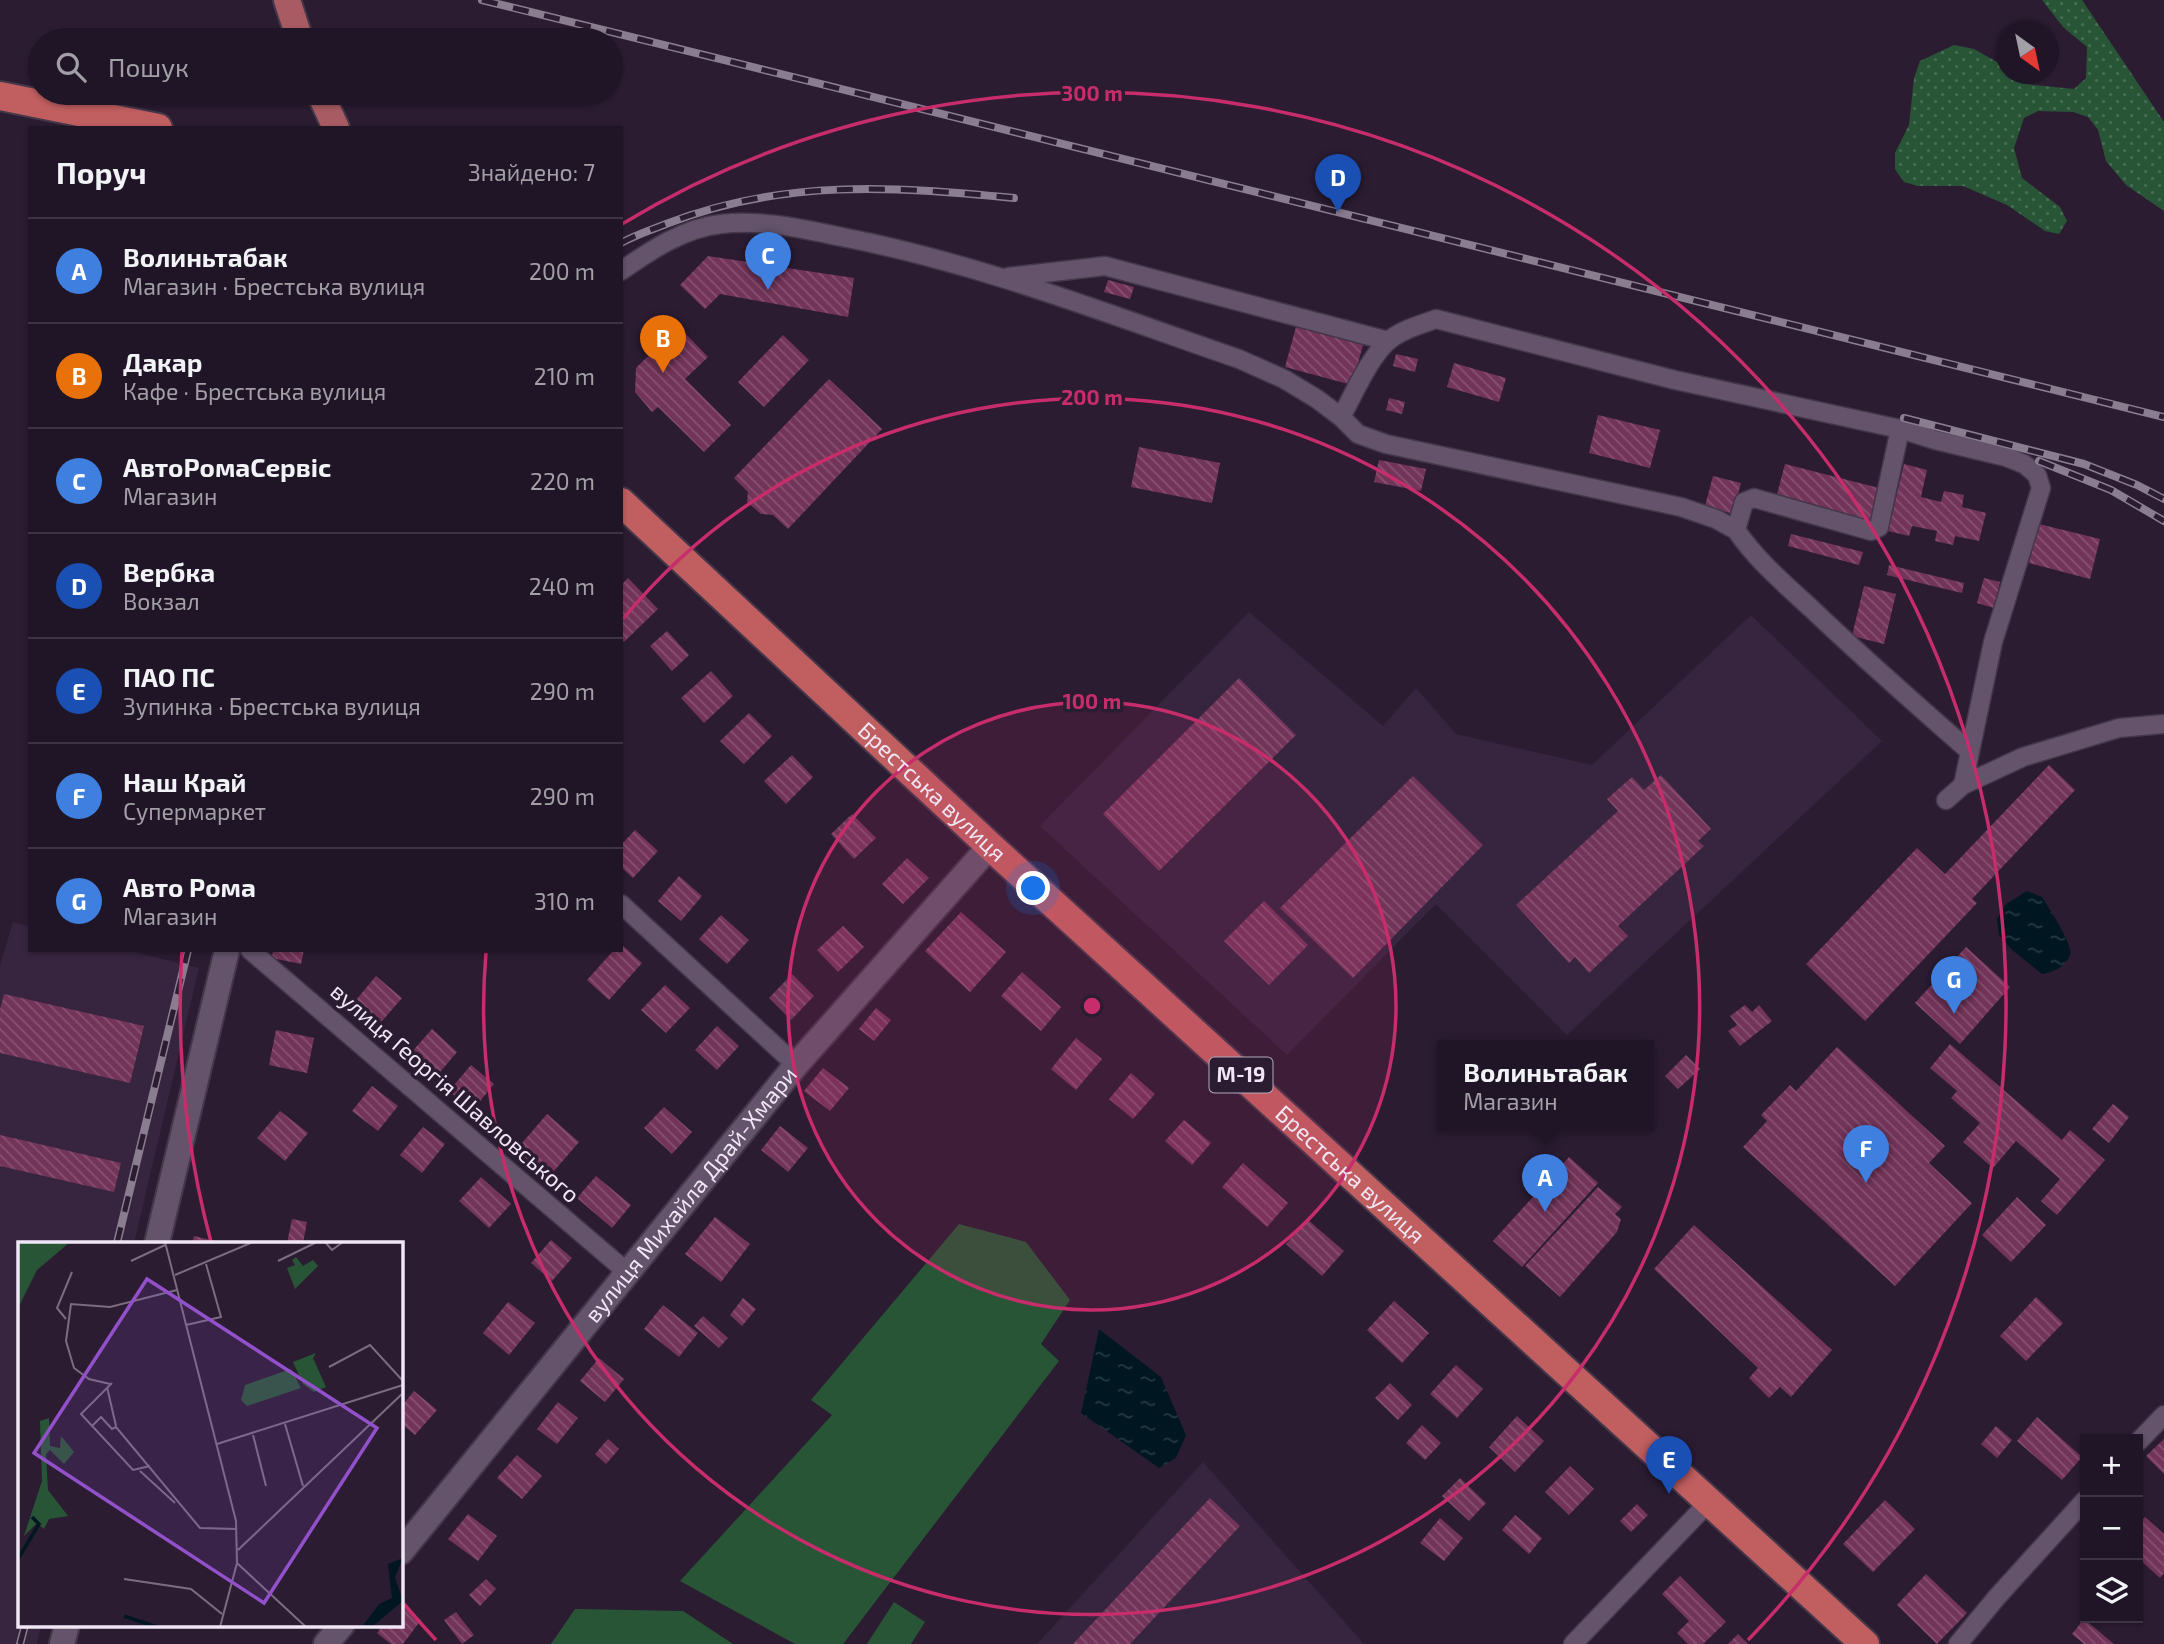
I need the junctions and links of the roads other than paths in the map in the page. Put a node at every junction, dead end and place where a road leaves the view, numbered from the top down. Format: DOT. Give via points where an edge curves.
graph roads {
  1 [pos="288,0"];
  2 [pos="296,28"];
  3 [pos="0,96"];
  4 [pos="28,102"];
  5 [pos="44,105"];
  6 [pos="326,105"];
  7 [pos="148,126"];
  8 [pos="336,126"];
  9 [pos="623,270"];
  10 [pos="1001,278"];
  11 [pos="1388,341"];
  12 [pos="1341,417"];
  13 [pos="1900,429"];
  14 [pos="623,504"];
  15 [pos="1735,530"];
  16 [pos="2164,724"];
  17 [pos="1969,751"];
  18 [pos="1963,785"];
  19 [pos="1946,800"];
  20 [pos="990,846"];
  21 [pos="623,906"];
  22 [pos="227,952"];
  23 [pos="252,952"];
  24 [pos="796,1065"];
  25 [pos="157,1242"];
  26 [pos="627,1272"];
  27 [pos="2164,1415"];
  28 [pos="2143,1437"];
  29 [pos="1710,1501"];
  30 [pos="2080,1506"];
  31 [pos="402,1551"];
  32 [pos="66,1626"];
  33 [pos="341,1626"];
  34 [pos="62,1644"];
  35 [pos="326,1644"];
  36 [pos="1573,1644"];
  37 [pos="1865,1644"];
  38 [pos="1958,1644"];
  1 -- 2 [label="main road"];
  3 -- 4 [label="highway"];
  5 -- 7 [label="highway"];
  6 -- 8 [label="main road"];
  9 -- 10 [label="street" via="692,229 743,222 884,245"];
  10 -- 11 [label="street" via="1105,266"];
  10 -- 12 [label="street" via="1239,359 1284,379"];
  11 -- 12 [label="street"];
  11 -- 13 [label="street" via="1436,319 1675,380"];
  12 -- 15 [label="street" via="1357,434 1386,444 1681,507"];
  13 -- 15 [label="street" via="1879,527 1871,531 1754,498 1744,502"];
  13 -- 17 [label="street" via="2024,464 2037,475 2041,488 1993,642"];
  14 -- 20 [label="highway, Брестська вулиця / М-19"];
  15 -- 17 [label="street" via="1867,662"];
  16 -- 18 [label="street" via="2119,728 2023,757"];
  17 -- 18 [label="street"];
  18 -- 19 [label="street"];
  20 -- 24 [label="main road, вулиця Михайла Драй-Хмари"];
  20 -- 29 [label="highway, Брестська вулиця / М-19"];
  21 -- 24 [label="street"];
  22 -- 25 [label="main road"];
  23 -- 26 [label="street, вулиця Георгія Шавловського"];
  24 -- 26 [label="main road, вулиця Михайла Драй-Хмари"];
  26 -- 31 [label="main road, вулиця Михайла Драй-Хмари"];
  27 -- 28 [label="street"];
  29 -- 36 [label="street"];
  29 -- 37 [label="highway, Брестська вулиця / М-19"];
  30 -- 38 [label="street"];
  32 -- 34 [label="main road"];
  33 -- 35 [label="main road"];
}
